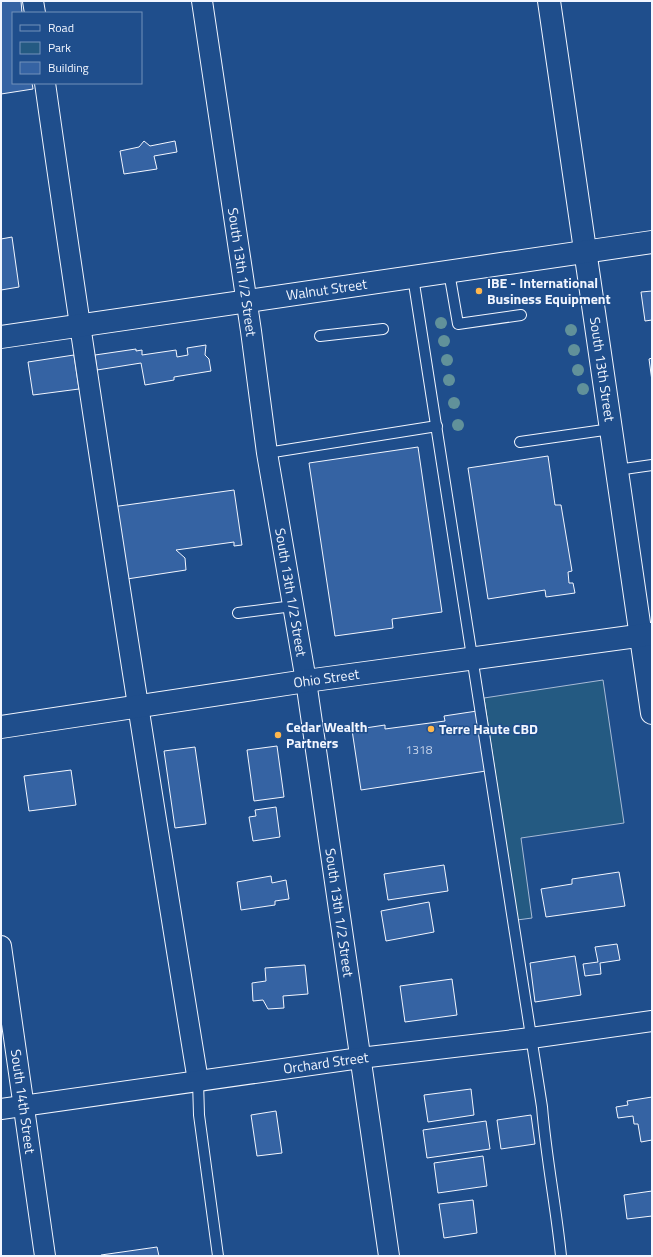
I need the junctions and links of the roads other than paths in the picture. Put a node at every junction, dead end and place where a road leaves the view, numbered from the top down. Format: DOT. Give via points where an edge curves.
graph roads {
  1 [pos="34,1"];
  2 [pos="202,1"];
  3 [pos="549,1"];
  4 [pos="35,12"];
  5 [pos="45,84"];
  6 [pos="652,242"];
  7 [pos="586,252"];
  8 [pos="449,272"];
  9 [pos="413,276"];
  10 [pos="247,301"];
  11 [pos="521,315"];
  12 [pos="79,325"];
  13 [pos="383,329"];
  14 [pos="320,336"];
  15 [pos="1,337"];
  16 [pos="437,426"];
  17 [pos="611,429"];
  18 [pos="520,442"];
  19 [pos="267,453"];
  20 [pos="652,466"];
  21 [pos="617,470"];
  22 [pos="293,606"];
  23 [pos="238,613"];
  24 [pos="646,634"];
  25 [pos="473,658"];
  26 [pos="306,681"];
  27 [pos="137,706"];
  28 [pos="652,713"];
  29 [pos="1,726"];
  30 [pos="1,946"];
  31 [pos="652,1021"];
  32 [pos="531,1038"];
  33 [pos="360,1058"];
  34 [pos="198,1081"];
  35 [pos="24,1106"];
  36 [pos="1,1109"];
  37 [pos="45,1256"];
  38 [pos="218,1256"];
  39 [pos="389,1256"];
  40 [pos="561,1256"];
  1 -- 4 [label="street"];
  2 -- 10 [label="street, South 13th 1/2 Street"];
  3 -- 7 [label="street, South 13th Street"];
  5 -- 12 [label="street"];
  6 -- 7 [label="street, Walnut Street"];
  7 -- 8 [label="street, Walnut Street"];
  7 -- 17 [label="street, South 13th Street"];
  8 -- 9 [label="street, Walnut Street"];
  8 -- 11 [label="lane" via="458,324"];
  9 -- 10 [label="street, Walnut Street"];
  9 -- 16 [label="lane"];
  10 -- 12 [label="street, Walnut Street"];
  10 -- 19 [label="street, South 13th 1/2 Street"];
  12 -- 15 [label="street, Walnut Street"];
  12 -- 27 [label="street"];
  13 -- 14 [label="lane"];
  16 -- 19 [label="lane"];
  16 -- 25 [label="lane"];
  17 -- 18 [label="lane"];
  17 -- 21 [label="street, South 13th Street"];
  19 -- 22 [label="street, South 13th 1/2 Street"];
  20 -- 21 [label="lane"];
  21 -- 24 [label="street, South 13th Street"];
  22 -- 23 [label="lane"];
  22 -- 26 [label="street, South 13th 1/2 Street"];
  24 -- 25 [label="street, Ohio Street"];
  24 -- 28 [label="street, South 13th Street"];
  25 -- 26 [label="street, Ohio Street"];
  25 -- 32 [label="lane"];
  26 -- 27 [label="street, Ohio Street"];
  26 -- 33 [label="street, South 13th 1/2 Street"];
  27 -- 29 [label="street, Ohio Street"];
  27 -- 34 [label="street"];
  30 -- 35 [label="street, South 14th Street"];
  31 -- 32 [label="street, Orchard Street"];
  32 -- 33 [label="street, Orchard Street"];
  32 -- 40 [label="lane"];
  33 -- 34 [label="street, Orchard Street"];
  33 -- 39 [label="street, South 13th 1/2 Street"];
  34 -- 35 [label="street, Orchard Street"];
  34 -- 38 [label="lane" via="199,1115"];
  35 -- 36 [label="street, Orchard Street"];
  35 -- 37 [label="street, South 14th Street"];
}
